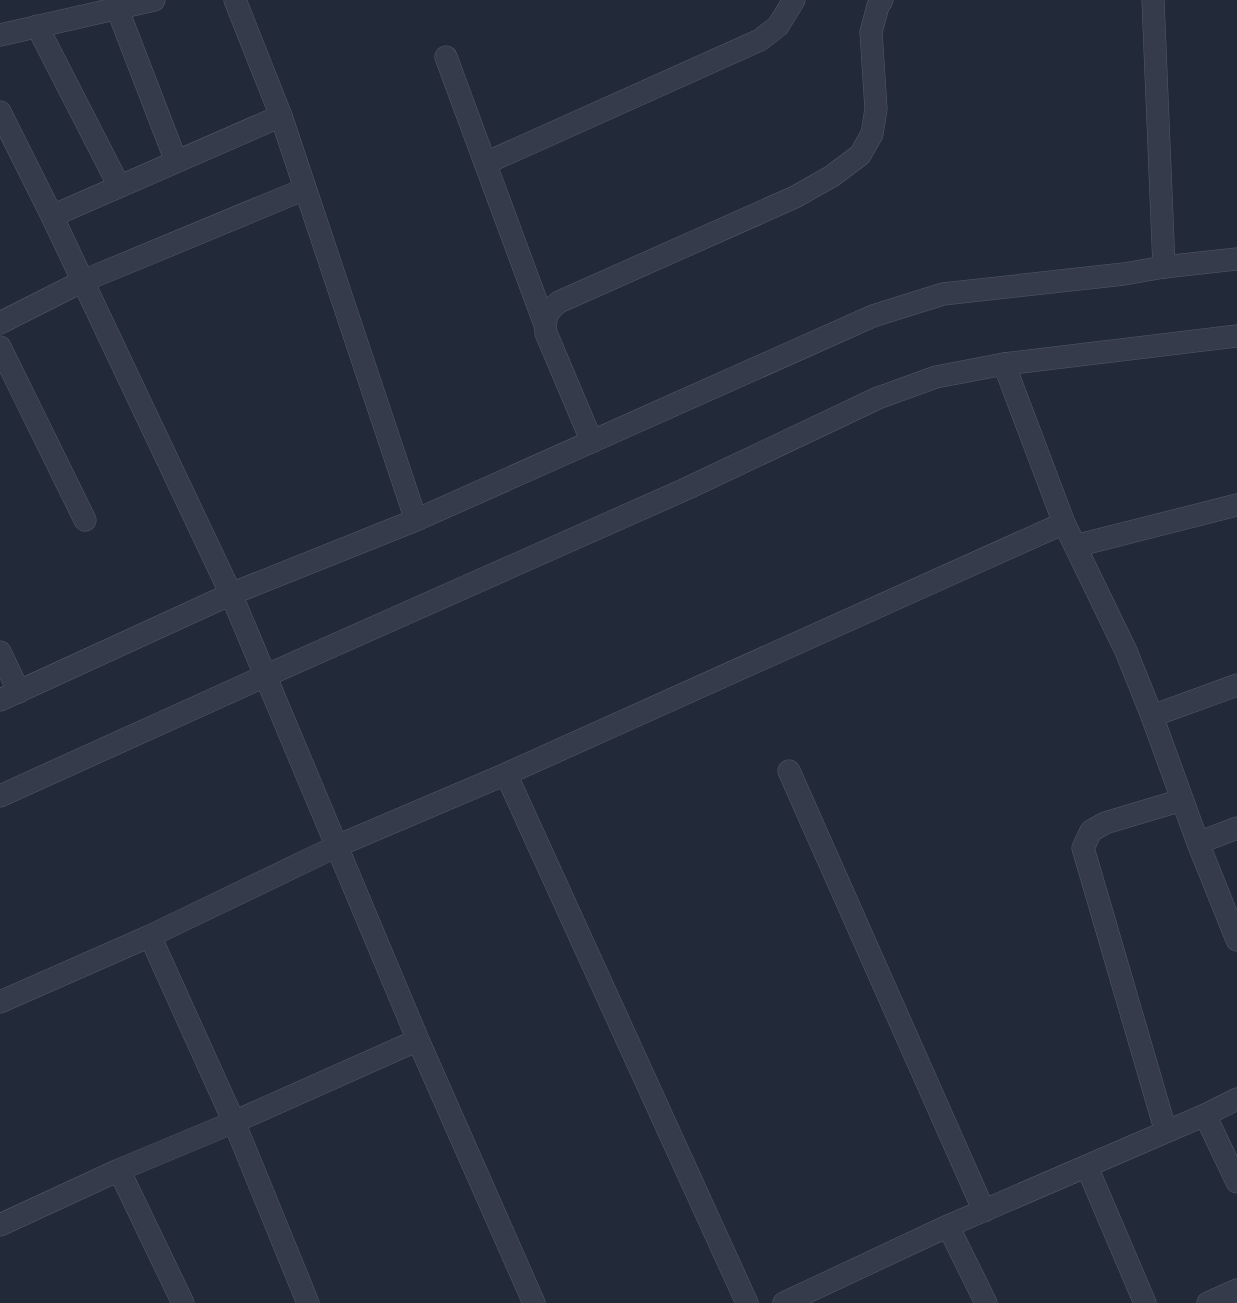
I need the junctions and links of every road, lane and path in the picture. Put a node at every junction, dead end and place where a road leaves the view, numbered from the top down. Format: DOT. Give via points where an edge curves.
graph roads {
  1 [pos="154,0"];
  2 [pos="235,0"];
  3 [pos="794,0"];
  4 [pos="882,0"];
  5 [pos="1153,0"];
  6 [pos="117,8"];
  7 [pos="37,26"];
  8 [pos="0,35"];
  9 [pos="446,56"];
  10 [pos="0,112"];
  11 [pos="281,116"];
  12 [pos="176,161"];
  13 [pos="486,163"];
  14 [pos="119,186"];
  15 [pos="306,189"];
  16 [pos="52,216"];
  17 [pos="1237,259"];
  18 [pos="1164,267"];
  19 [pos="83,281"];
  20 [pos="544,322"];
  21 [pos="0,323"];
  22 [pos="1237,336"];
  23 [pos="0,347"];
  24 [pos="1004,364"];
  25 [pos="7,379"];
  26 [pos="592,442"];
  27 [pos="1237,505"];
  28 [pos="85,520"];
  29 [pos="416,520"];
  30 [pos="1064,523"];
  31 [pos="1075,546"];
  32 [pos="231,594"];
  33 [pos="0,652"];
  34 [pos="265,676"];
  35 [pos="1237,685"];
  36 [pos="9,696"];
  37 [pos="1152,716"];
  38 [pos="789,771"];
  39 [pos="506,774"];
  40 [pos="0,796"];
  41 [pos="1182,800"];
  42 [pos="1237,828"];
  43 [pos="1198,843"];
  44 [pos="337,846"];
  45 [pos="150,936"];
  46 [pos="1237,940"];
  47 [pos="0,1002"];
  48 [pos="418,1040"];
  49 [pos="1237,1099"];
  50 [pos="1204,1115"];
  51 [pos="234,1122"];
  52 [pos="1166,1132"];
  53 [pos="1087,1167"];
  54 [pos="119,1170"];
  55 [pos="1237,1182"];
  56 [pos="984,1211"];
  57 [pos="0,1225"];
  58 [pos="948,1226"];
  59 [pos="1237,1290"];
  60 [pos="183,1303"];
  61 [pos="308,1303"];
  62 [pos="534,1303"];
  63 [pos="747,1303"];
  64 [pos="784,1303"];
  65 [pos="986,1303"];
  66 [pos="1145,1303"];
  67 [pos="1208,1303"];
  1 -- 6 [label="street"];
  2 -- 11 [label="street"];
  3 -- 13 [label="street" via="778,26 760,40"];
  4 -- 20 [label="street" via="871,32 876,109 872,134 860,155 832,176 796,197 559,302 549,310"];
  5 -- 18 [label="street"];
  6 -- 7 [label="street"];
  6 -- 12 [label="street"];
  7 -- 8 [label="street"];
  7 -- 14 [label="street"];
  9 -- 13 [label="street"];
  10 -- 16 [label="street"];
  11 -- 12 [label="street"];
  11 -- 15 [label="street"];
  12 -- 14 [label="street"];
  13 -- 20 [label="street"];
  14 -- 16 [label="street"];
  15 -- 19 [label="street"];
  15 -- 29 [label="street"];
  16 -- 19 [label="street"];
  17 -- 18 [label="street"];
  18 -- 26 [label="street" via="1124,274 943,294 873,316"];
  19 -- 21 [label="street"];
  19 -- 32 [label="street"];
  20 -- 26 [label="street" via="546,333"];
  22 -- 24 [label="street"];
  23 -- 25 [label="street"];
  24 -- 30 [label="street"];
  24 -- 34 [label="street" via="936,377 878,398 688,488"];
  25 -- 28 [label="street"];
  26 -- 29 [label="street"];
  27 -- 31 [label="street"];
  29 -- 32 [label="street"];
  30 -- 31 [label="street"];
  30 -- 39 [label="street"];
  31 -- 37 [label="street" via="1126,651"];
  32 -- 34 [label="street"];
  32 -- 36 [label="street"];
  33 -- 36 [label="street"];
  34 -- 40 [label="street"];
  34 -- 44 [label="street"];
  35 -- 37 [label="street"];
  37 -- 41 [label="street"];
  38 -- 56 [label="street"];
  39 -- 44 [label="street"];
  39 -- 63 [label="street"];
  41 -- 43 [label="street"];
  41 -- 52 [label="street" via="1105,823 1091,831 1083,848"];
  42 -- 43 [label="street"];
  43 -- 46 [label="street"];
  44 -- 45 [label="street"];
  44 -- 48 [label="street"];
  45 -- 47 [label="street"];
  45 -- 51 [label="street"];
  48 -- 51 [label="street"];
  48 -- 62 [label="street"];
  49 -- 50 [label="street"];
  50 -- 52 [label="street"];
  50 -- 55 [label="street"];
  51 -- 54 [label="street"];
  51 -- 61 [label="street"];
  52 -- 53 [label="street"];
  53 -- 56 [label="street"];
  53 -- 66 [label="street"];
  54 -- 57 [label="street"];
  54 -- 60 [label="street"];
  56 -- 58 [label="street"];
  58 -- 64 [label="street"];
  58 -- 65 [label="street"];
  59 -- 67 [label="street"];
}
